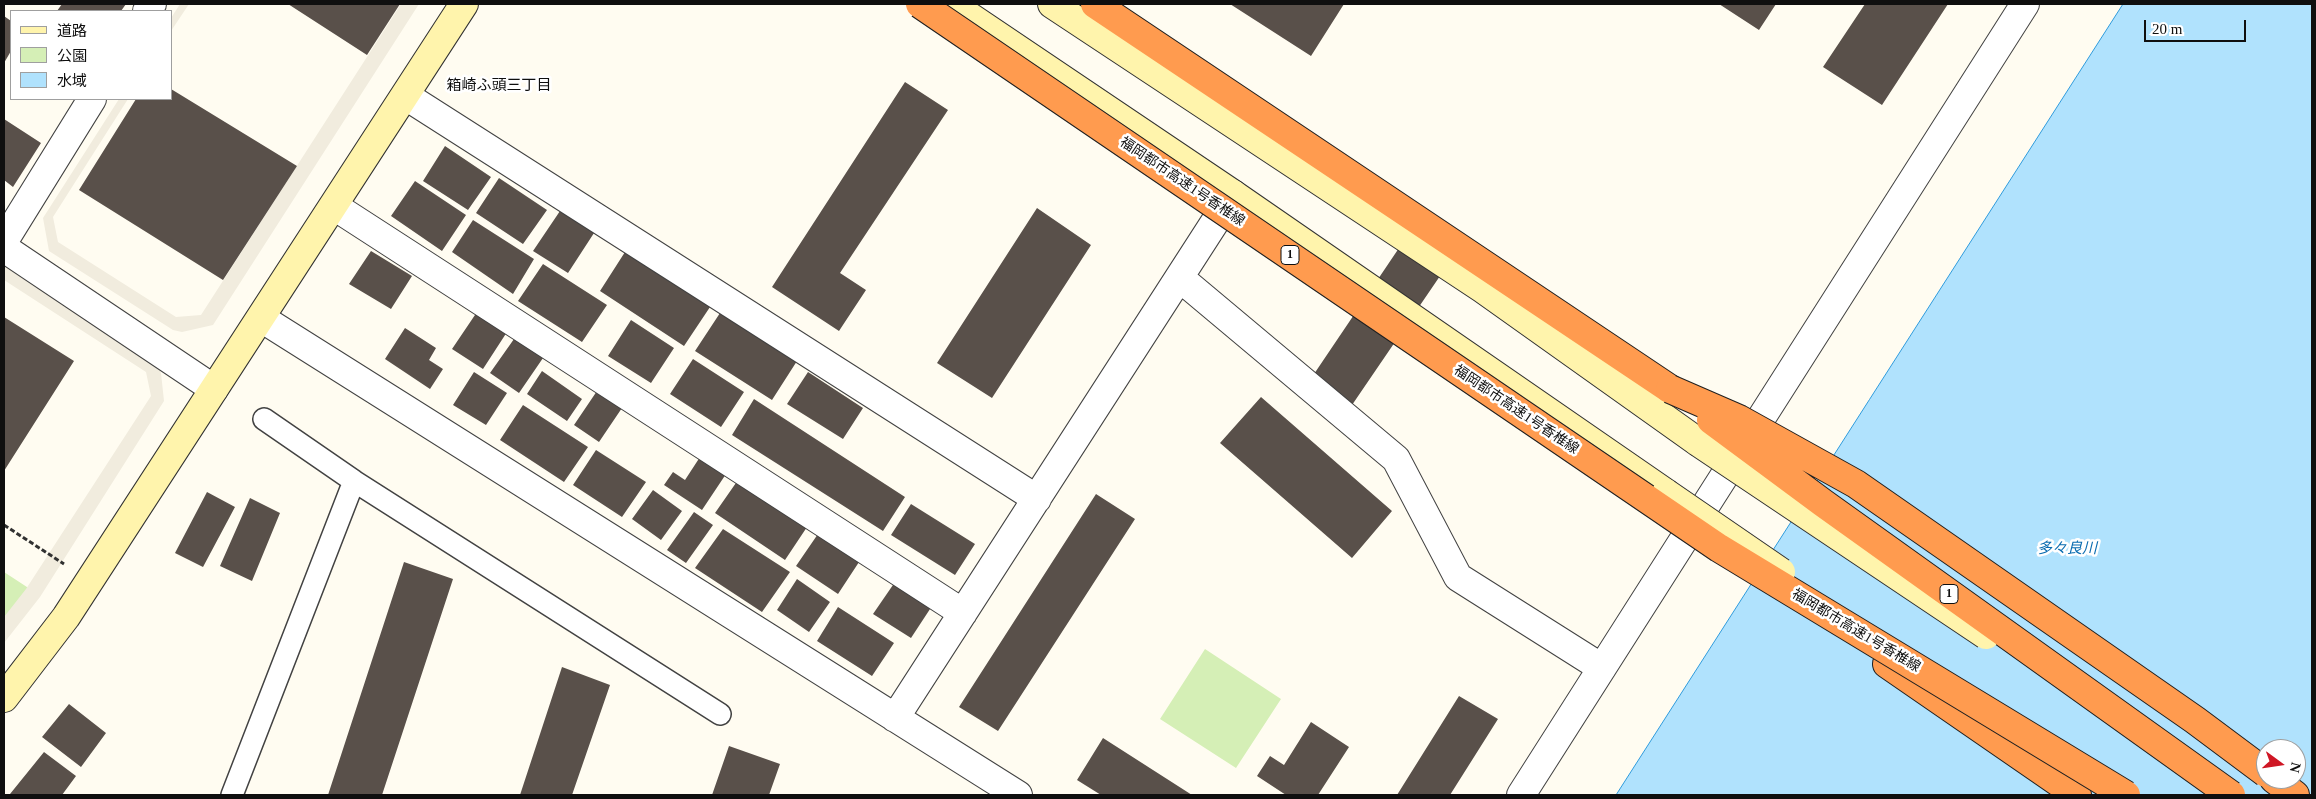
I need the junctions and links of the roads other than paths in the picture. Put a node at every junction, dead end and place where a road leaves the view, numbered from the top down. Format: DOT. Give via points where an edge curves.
graph roads {
  1 [pos="464,4"];
  2 [pos="920,4"];
  3 [pos="951,4"];
  4 [pos="1052,4"];
  5 [pos="1094,4"];
  6 [pos="2025,4"];
  7 [pos="406,96"];
  8 [pos="91,100"];
  9 [pos="1233,194"];
  10 [pos="334,206"];
  11 [pos="4,241"];
  12 [pos="4,248"];
  13 [pos="1180,278"];
  14 [pos="261,318"];
  15 [pos="214,389"];
  16 [pos="1670,390"];
  17 [pos="264,419"];
  18 [pos="354,481"];
  19 [pos="1037,499"];
  20 [pos="1719,548"];
  21 [pos="963,613"];
  22 [pos="1602,668"];
  23 [pos="4,698"];
  24 [pos="720,714"];
  25 [pos="895,718"];
  26 [pos="2256,766"];
  27 [pos="232,795"];
  28 [pos="1018,795"];
  29 [pos="1521,795"];
  30 [pos="2077,795"];
  31 [pos="2109,795"];
  32 [pos="2126,795"];
  33 [pos="2225,795"];
  34 [pos="2231,795"];
  1 -- 7 [label="street"];
  2 -- 20 [label="highway, 福岡都市高速1号香椎線 / 1, bridge"];
  3 -- 9 [label="street"];
  4 -- 33 [label="street, bridge" via="1483,289 1698,442"];
  5 -- 16 [label="highway, 1"];
  6 -- 22 [label="street"];
  7 -- 10 [label="street"];
  7 -- 19 [label="street"];
  8 -- 11 [label="street"];
  9 -- 13 [label="street"];
  9 -- 31 [label="street, bridge"];
  10 -- 14 [label="street"];
  10 -- 21 [label="street"];
  12 -- 15 [label="street"];
  13 -- 19 [label="street"];
  13 -- 22 [label="street" via="1396,458 1458,577"];
  14 -- 15 [label="street"];
  14 -- 25 [label="street"];
  15 -- 23 [label="street" via="66,617"];
  16 -- 26 [label="highway, bridge" via="1738,419 1856,484"];
  16 -- 34 [label="highway, 1, bridge"];
  17 -- 18 [label="lane"];
  18 -- 24 [label="lane"];
  18 -- 27 [label="lane"];
  19 -- 21 [label="street"];
  20 -- 30 [label="highway, bridge"];
  20 -- 32 [label="highway, 福岡都市高速1号香椎線 / 1, bridge"];
  21 -- 25 [label="street"];
  22 -- 29 [label="street"];
  25 -- 28 [label="street"];
}
